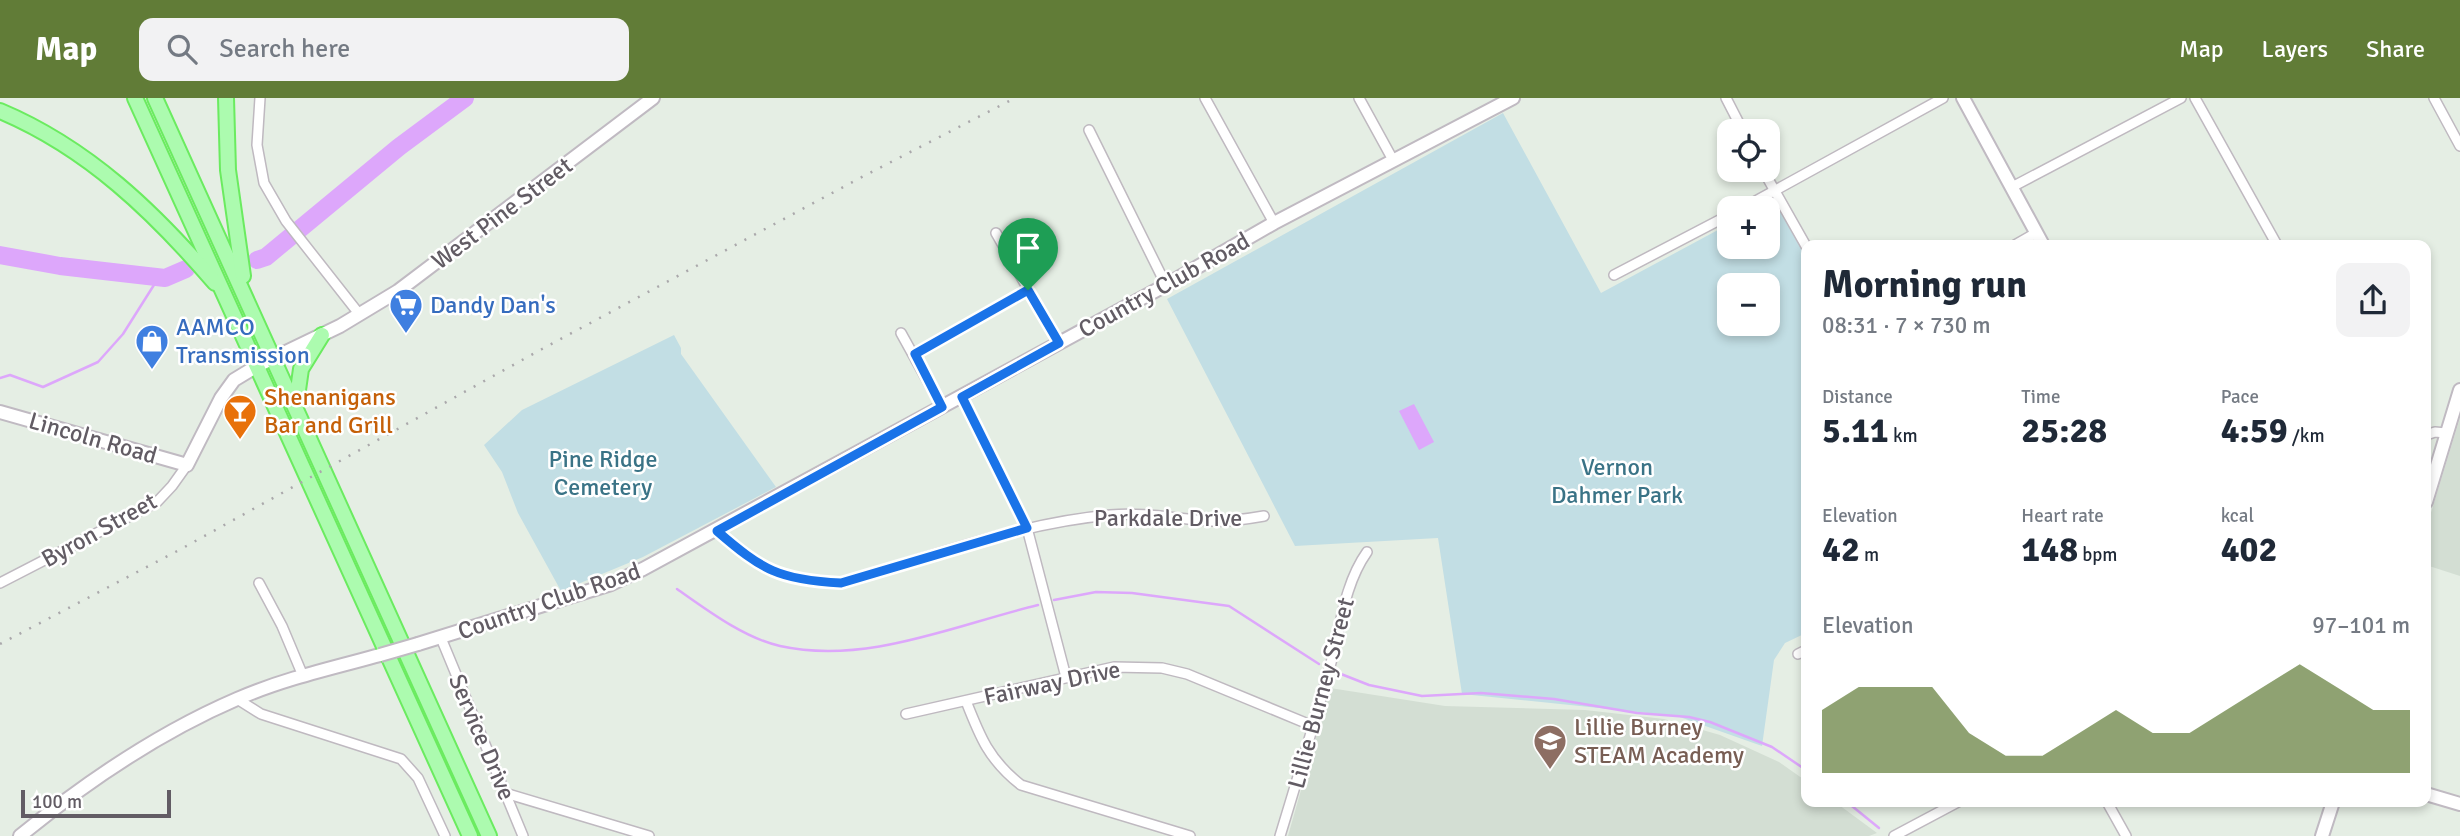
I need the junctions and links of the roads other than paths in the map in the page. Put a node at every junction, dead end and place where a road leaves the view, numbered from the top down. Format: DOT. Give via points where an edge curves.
graph roads {
  1 [pos="135,98"];
  2 [pos="155,98"];
  3 [pos="226,98"];
  4 [pos="260,98"];
  5 [pos="653,98"];
  6 [pos="1205,98"];
  7 [pos="1359,98"];
  8 [pos="1513,98"];
  9 [pos="1726,98"];
  10 [pos="1943,98"];
  11 [pos="1963,98"];
  12 [pos="2182,98"];
  13 [pos="2195,98"];
  14 [pos="2434,98"];
  15 [pos="1492,103"];
  16 [pos="0,111"];
  17 [pos="1737,119"];
  18 [pos="1089,130"];
  19 [pos="2460,146"];
  20 [pos="1393,160"];
  21 [pos="1770,182"];
  22 [pos="2012,187"];
  23 [pos="1775,192"];
  24 [pos="1767,196"];
  25 [pos="1717,221"];
  26 [pos="1274,223"];
  27 [pos="996,233"];
  28 [pos="2040,239"];
  29 [pos="1803,240"];
  30 [pos="2274,240"];
  31 [pos="1614,275"];
  32 [pos="1166,285"];
  33 [pos="1028,290"];
  34 [pos="227,297"];
  35 [pos="247,298"];
  36 [pos="360,315"];
  37 [pos="901,333"];
  38 [pos="322,335"];
  39 [pos="1059,343"];
  40 [pos="915,354"];
  41 [pos="273,358"];
  42 [pos="257,366"];
  43 [pos="2460,390"];
  44 [pos="962,397"];
  45 [pos="942,407"];
  46 [pos="296,409"];
  47 [pos="0,412"];
  48 [pos="2431,433"];
  49 [pos="2446,433"];
  50 [pos="187,465"];
  51 [pos="2431,485"];
  52 [pos="1264,516"];
  53 [pos="1027,528"];
  54 [pos="717,531"];
  55 [pos="1367,552"];
  56 [pos="0,583"];
  57 [pos="259,583"];
  58 [pos="440,638"];
  59 [pos="303,676"];
  60 [pos="1066,677"];
  61 [pos="237,699"];
  62 [pos="966,701"];
  63 [pos="906,714"];
  64 [pos="1313,726"];
  65 [pos="505,793"];
  66 [pos="2431,795"];
  67 [pos="2460,804"];
  68 [pos="1949,807"];
  69 [pos="2110,807"];
  70 [pos="2331,807"];
  71 [pos="20,836"];
  72 [pos="445,836"];
  73 [pos="470,836"];
  74 [pos="489,836"];
  75 [pos="523,836"];
  76 [pos="649,836"];
  77 [pos="1190,836"];
  78 [pos="1280,836"];
  79 [pos="1894,836"];
  80 [pos="2126,836"];
  81 [pos="2322,836"];
  1 -- 34 [label="main road"];
  2 -- 35 [label="main road"];
  3 -- 35 [label="main road" via="228,170"];
  4 -- 36 [label="street" via="257,145 264,183 286,221"];
  5 -- 36 [label="street, West Pine Street"];
  6 -- 26 [label="street"];
  7 -- 20 [label="street"];
  8 -- 15 [label="street, Country Club Road"];
  9 -- 17 [label="street"];
  10 -- 23 [label="street"];
  11 -- 22 [label="street"];
  12 -- 22 [label="street"];
  13 -- 30 [label="street"];
  14 -- 19 [label="street"];
  15 -- 20 [label="street, Country Club Road"];
  16 -- 34 [label="main road" via="62,143 112,178 177,240"];
  18 -- 32 [label="street"];
  20 -- 26 [label="street, Country Club Road"];
  21 -- 23 [label="street"];
  22 -- 28 [label="street"];
  23 -- 24 [label="street"];
  23 -- 29 [label="street"];
  25 -- 31 [label="street"];
  26 -- 32 [label="street, Country Club Road"];
  27 -- 33 [label="street"];
  32 -- 39 [label="street, Country Club Road"];
  33 -- 39 [label="street"];
  33 -- 40 [label="street"];
  34 -- 42 [label="main road"];
  35 -- 41 [label="main road"];
  36 -- 38 [label="street, West Pine Street"];
  37 -- 40 [label="street"];
  38 -- 41 [label="street, West Pine Street"];
  38 -- 46 [label="main road" via="301,369"];
  39 -- 44 [label="street, Country Club Road"];
  40 -- 45 [label="street"];
  41 -- 42 [label="street, West Pine Street"];
  41 -- 46 [label="main road"];
  42 -- 50 [label="street, West Pine Street" via="234,380 221,398"];
  42 -- 73 [label="main road"];
  43 -- 49 [label="street"];
  44 -- 45 [label="street, Country Club Road"];
  44 -- 53 [label="street"];
  45 -- 54 [label="street, Country Club Road"];
  46 -- 74 [label="main road"];
  47 -- 50 [label="street, Lincoln Road"];
  48 -- 49 [label="street"];
  49 -- 51 [label="street"];
  50 -- 56 [label="street, Byron Street" via="157,502"];
  52 -- 53 [label="street, Parkdale Drive" via="1212,521 1111,514"];
  53 -- 54 [label="street, Parkdale Drive" via="841,583 812,582 764,568"];
  53 -- 60 [label="street"];
  54 -- 58 [label="street, Country Club Road" via="611,584"];
  55 -- 64 [label="street, Lillie Burney Street" via="1349,589"];
  57 -- 59 [label="street"];
  58 -- 59 [label="street, Country Club Road, bridge"];
  58 -- 65 [label="street, Service Drive"];
  59 -- 61 [label="street, Country Club Road"];
  60 -- 62 [label="street, Fairway Drive"];
  60 -- 64 [label="street, Fairway Drive" via="1114,667 1162,667"];
  61 -- 71 [label="street, Country Club Road" via="112,766"];
  61 -- 72 [label="street" via="261,715 401,759 418,778"];
  62 -- 63 [label="street, Fairway Drive"];
  62 -- 77 [label="street" via="984,747 1021,785"];
  64 -- 78 [label="street, Lillie Burney Street"];
  65 -- 75 [label="street, Service Drive"];
  65 -- 76 [label="street"];
  66 -- 67 [label="street"];
  68 -- 79 [label="street"];
  69 -- 80 [label="street"];
  70 -- 81 [label="street"];
}
